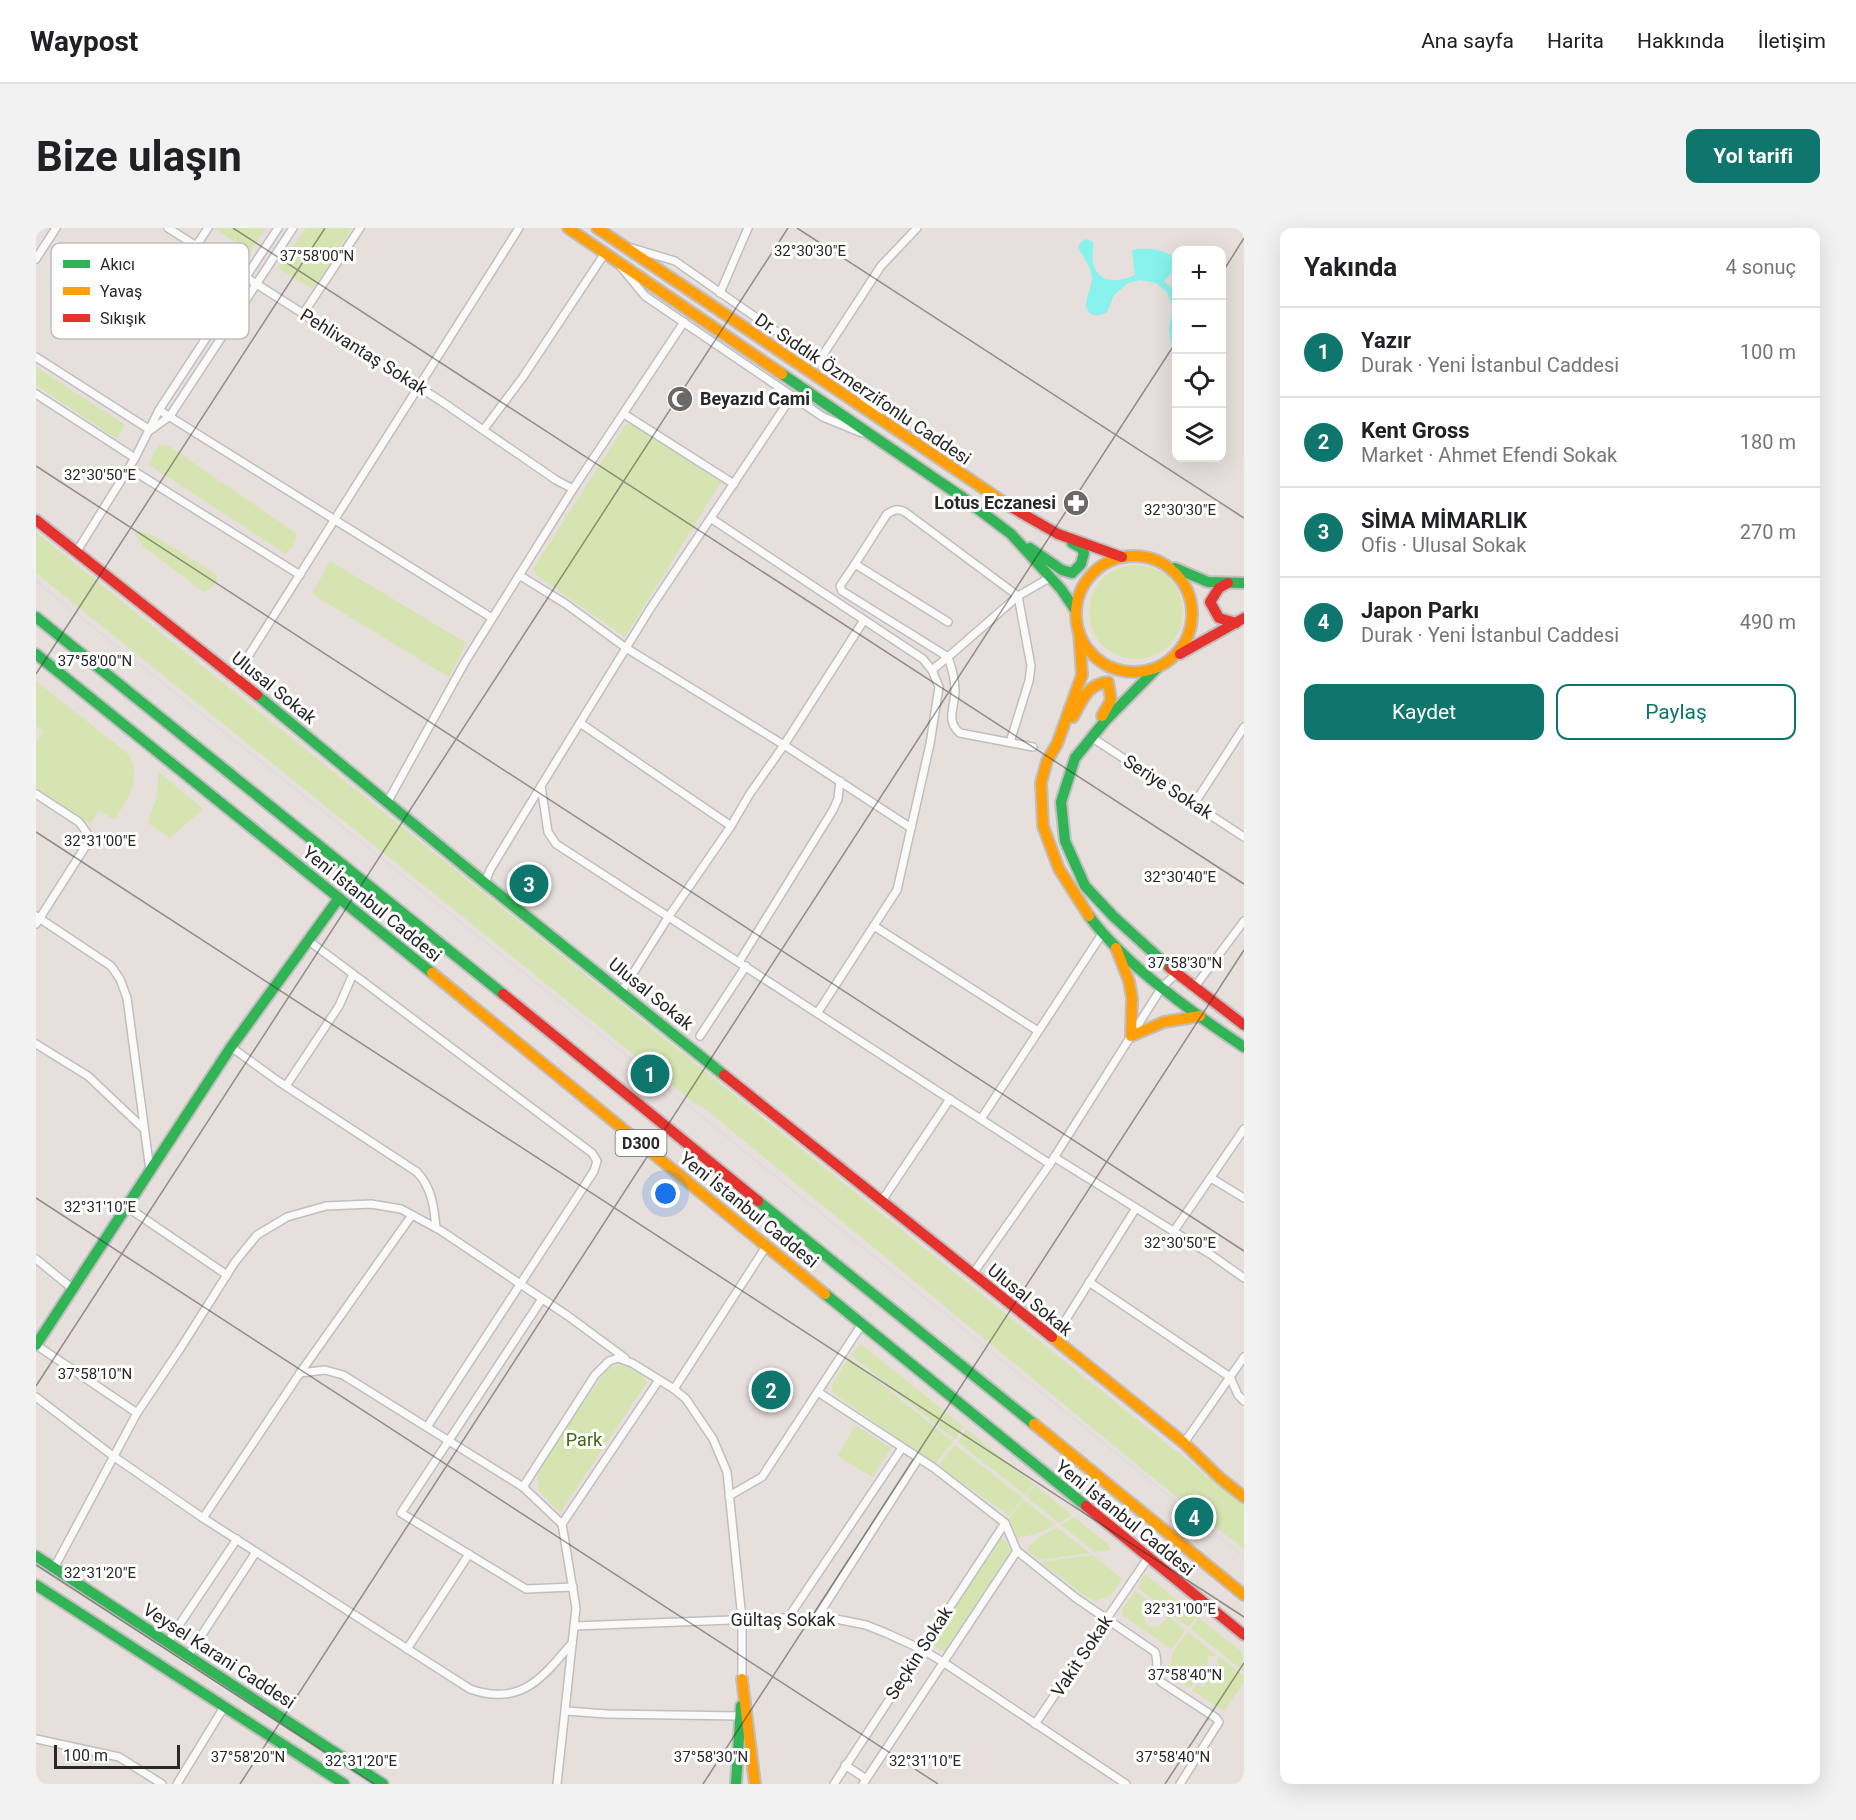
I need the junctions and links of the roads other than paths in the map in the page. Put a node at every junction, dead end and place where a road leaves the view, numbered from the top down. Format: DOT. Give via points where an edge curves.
graph roads {
  1 [pos="56,228"];
  2 [pos="168,228"];
  3 [pos="208,228"];
  4 [pos="278,228"];
  5 [pos="293,228"];
  6 [pos="360,228"];
  7 [pos="519,228"];
  8 [pos="568,228"];
  9 [pos="597,228"];
  10 [pos="748,228"];
  11 [pos="917,228"];
  12 [pos="191,243"];
  13 [pos="198,243"];
  14 [pos="621,245"];
  15 [pos="609,256"];
  16 [pos="36,259"];
  17 [pos="249,273"];
  18 [pos="249,280"];
  19 [pos="257,285"];
  20 [pos="720,293"];
  21 [pos="249,297"];
  22 [pos="303,314"];
  23 [pos="684,322"];
  24 [pos="206,339"];
  25 [pos="221,339"];
  26 [pos="36,357"];
  27 [pos="819,361"];
  28 [pos="419,387"];
  29 [pos="36,394"];
  30 [pos="792,396"];
  31 [pos="159,410"];
  32 [pos="624,414"];
  33 [pos="170,416"];
  34 [pos="888,426"];
  35 [pos="484,429"];
  36 [pos="150,430"];
  37 [pos="876,438"];
  38 [pos="135,458"];
  39 [pos="129,468"];
  40 [pos="734,484"];
  41 [pos="573,489"];
  42 [pos="36,519"];
  43 [pos="712,519"];
  44 [pos="335,520"];
  45 [pos="1011,534"];
  46 [pos="1058,534"];
  47 [pos="76,551"];
  48 [pos="1122,557"];
  49 [pos="855,564"];
  50 [pos="1167,565"];
  51 [pos="300,575"];
  52 [pos="519,576"];
  53 [pos="1051,577"];
  54 [pos="1228,582"];
  55 [pos="1244,583"];
  56 [pos="1018,596"];
  57 [pos="1076,611"];
  58 [pos="36,617"];
  59 [pos="492,618"];
  60 [pos="864,620"];
  61 [pos="1240,620"];
  62 [pos="948,622"];
  63 [pos="1079,632"];
  64 [pos="626,648"];
  65 [pos="36,654"];
  66 [pos="948,657"];
  67 [pos="1174,657"];
  68 [pos="1157,668"];
  69 [pos="932,670"];
  70 [pos="235,677"];
  71 [pos="580,723"];
  72 [pos="1244,727"];
  73 [pos="1091,737"];
  74 [pos="1058,741"];
  75 [pos="1010,742"];
  76 [pos="784,745"];
  77 [pos="1033,747"];
  78 [pos="840,781"];
  79 [pos="541,786"];
  80 [pos="36,794"];
  81 [pos="388,801"];
  82 [pos="1194,804"];
  83 [pos="731,826"];
  84 [pos="911,828"];
  85 [pos="1244,837"];
  86 [pos="485,883"];
  87 [pos="339,898"];
  88 [pos="669,916"];
  89 [pos="37,919"];
  90 [pos="1244,921"];
  91 [pos="874,926"];
  92 [pos="1102,934"];
  93 [pos="309,941"];
  94 [pos="1114,945"];
  95 [pos="743,964"];
  96 [pos="353,974"];
  97 [pos="1176,974"];
  98 [pos="1162,987"];
  99 [pos="1194,988"];
  100 [pos="622,991"];
  101 [pos="818,1012"];
  102 [pos="1200,1016"];
  103 [pos="1244,1024"];
  104 [pos="1038,1031"];
  105 [pos="700,1036"];
  106 [pos="1131,1036"];
  107 [pos="36,1044"];
  108 [pos="231,1047"];
  109 [pos="1244,1047"];
  110 [pos="286,1086"];
  111 [pos="950,1099"];
  112 [pos="981,1119"];
  113 [pos="144,1129"];
  114 [pos="1244,1129"];
  115 [pos="1054,1157"];
  116 [pos="1050,1164"];
  117 [pos="150,1172"];
  118 [pos="1211,1178"];
  119 [pos="1244,1198"];
  120 [pos="881,1202"];
  121 [pos="127,1207"];
  122 [pos="1136,1208"];
  123 [pos="412,1215"];
  124 [pos="436,1228"];
  125 [pos="1174,1232"];
  126 [pos="767,1245"];
  127 [pos="36,1259"];
  128 [pos="227,1275"];
  129 [pos="972,1275"];
  130 [pos="1244,1278"];
  131 [pos="1089,1282"];
  132 [pos="520,1284"];
  133 [pos="73,1290"];
  134 [pos="542,1299"];
  135 [pos="862,1324"];
  136 [pos="1053,1340"];
  137 [pos="36,1345"];
  138 [pos="1244,1357"];
  139 [pos="632,1363"];
  140 [pos="300,1372"];
  141 [pos="1230,1377"];
  142 [pos="659,1380"];
  143 [pos="674,1389"];
  144 [pos="818,1392"];
  145 [pos="36,1397"];
  146 [pos="1244,1401"];
  147 [pos="137,1413"];
  148 [pos="427,1427"];
  149 [pos="448,1440"];
  150 [pos="1184,1443"];
  151 [pos="902,1448"];
  152 [pos="112,1456"];
  153 [pos="918,1459"];
  154 [pos="523,1487"];
  155 [pos="729,1496"];
  156 [pos="1244,1497"];
  157 [pos="203,1518"];
  158 [pos="1005,1523"];
  159 [pos="562,1524"];
  160 [pos="237,1539"];
  161 [pos="1017,1551"];
  162 [pos="256,1552"];
  163 [pos="469,1554"];
  164 [pos="36,1556"];
  165 [pos="1148,1558"];
  166 [pos="54,1568"];
  167 [pos="36,1585"];
  168 [pos="573,1587"];
  169 [pos="1244,1595"];
  170 [pos="788,1618"];
  171 [pos="742,1619"];
  172 [pos="816,1619"];
  173 [pos="1107,1619"];
  174 [pos="574,1626"];
  175 [pos="1244,1635"];
  176 [pos="167,1642"];
  177 [pos="573,1642"];
  178 [pos="407,1649"];
  179 [pos="921,1649"];
  180 [pos="188,1656"];
  181 [pos="943,1662"];
  182 [pos="742,1679"];
  183 [pos="224,1707"];
  184 [pos="566,1711"];
  185 [pos="740,1716"];
  186 [pos="1035,1724"];
  187 [pos="36,1739"];
  188 [pos="845,1765"];
  189 [pos="865,1781"];
  190 [pos="162,1784"];
  191 [pos="177,1784"];
  192 [pos="344,1784"];
  193 [pos="383,1784"];
  194 [pos="557,1784"];
  195 [pos="736,1784"];
  196 [pos="755,1784"];
  197 [pos="834,1784"];
  198 [pos="1126,1784"];
  199 [pos="1180,1784"];
  1 -- 16 [label="street"];
  2 -- 12 [label="street, Pehlivantaş Sokak"];
  3 -- 13 [label="street"];
  4 -- 17 [label="street"];
  5 -- 19 [label="street"];
  6 -- 22 [label="street"];
  7 -- 28 [label="street"];
  8 -- 15 [label="main road, Dr. Sıddık Özmerzifonlu Caddesi"];
  9 -- 14 [label="main road, Dr. Sıddık Özmerzifonlu Caddesi"];
  10 -- 20 [label="street"];
  11 -- 27 [label="street" via="881,266"];
  14 -- 20 [label="street" via="675,261"];
  14 -- 34 [label="main road, Dr. Sıddık Özmerzifonlu Caddesi"];
  15 -- 23 [label="street" via="645,296"];
  15 -- 35 [label="street"];
  15 -- 37 [label="main road, Dr. Sıddık Özmerzifonlu Caddesi"];
  18 -- 19 [label="street, Pehlivantaş Sokak"];
  19 -- 21 [label="street"];
  19 -- 22 [label="street, Pehlivantaş Sokak"];
  20 -- 27 [label="street"];
  22 -- 28 [label="street, Pehlivantaş Sokak"];
  23 -- 30 [label="street"];
  23 -- 32 [label="street"];
  24 -- 31 [label="street"];
  25 -- 33 [label="street"];
  26 -- 36 [label="street"];
  27 -- 34 [label="street" via="853,384"];
  28 -- 35 [label="street, Pehlivantaş Sokak"];
  28 -- 44 [label="street"];
  29 -- 38 [label="street"];
  30 -- 37 [label="street" via="823,417"];
  30 -- 40 [label="street"];
  31 -- 33 [label="street"];
  31 -- 36 [label="street"];
  32 -- 40 [label="street"];
  32 -- 41 [label="street"];
  33 -- 36 [label="street"];
  33 -- 44 [label="street"];
  34 -- 46 [label="main road, Dr. Sıddık Özmerzifonlu Caddesi"];
  35 -- 41 [label="street, Pehlivantaş Sokak"];
  36 -- 38 [label="street"];
  37 -- 45 [label="main road, Dr. Sıddık Özmerzifonlu Caddesi"];
  38 -- 39 [label="street"];
  39 -- 47 [label="street"];
  39 -- 51 [label="street"];
  40 -- 43 [label="street"];
  41 -- 52 [label="street"];
  42 -- 47 [label="main road, Ulusal Sokak"];
  43 -- 60 [label="street"];
  43 -- 64 [label="street"];
  44 -- 51 [label="street"];
  44 -- 59 [label="street"];
  45 -- 46 [label="main road" via="1072,573 1081,564 1084,553"];
  45 -- 53 [label="main road, Dr. Sıddık Özmerzifonlu Caddesi"];
  46 -- 48 [label="main road, Dr. Sıddık Özmerzifonlu Caddesi"];
  47 -- 70 [label="main road, Ulusal Sokak"];
  48 -- 50 [label="main road" via="1151,558"];
  48 -- 57 [label="main road" via="1100,566 1088,578"];
  49 -- 56 [label="street" via="886,513 899,509"];
  49 -- 62 [label="street"];
  49 -- 66 [label="street" via="840,586 842,591"];
  50 -- 54 [label="main road" via="1208,582"];
  50 -- 67 [label="main road" via="1185,585 1193,609 1192,627"];
  51 -- 70 [label="street"];
  52 -- 59 [label="street"];
  52 -- 64 [label="street" via="566,604"];
  53 -- 56 [label="street"];
  53 -- 57 [label="main road, Dr. Sıddık Özmerzifonlu Caddesi"];
  54 -- 55 [label="main road"];
  54 -- 61 [label="main road" via="1210,602 1215,616 1222,621"];
  56 -- 66 [label="street"];
  56 -- 75 [label="street" via="1030,666"];
  57 -- 63 [label="main road"];
  58 -- 169 [label="main road, Yeni İstanbul Caddesi / D300"];
  59 -- 81 [label="street"];
  60 -- 69 [label="street" via="923,659"];
  60 -- 76 [label="street"];
  61 -- 67 [label="main road"];
  63 -- 68 [label="main road" via="1100,662 1138,673"];
  63 -- 74 [label="main road" via="1082,675"];
  64 -- 71 [label="street"];
  64 -- 76 [label="street"];
  65 -- 87 [label="main road, Yeni İstanbul Caddesi / D300"];
  66 -- 69 [label="street"];
  66 -- 75 [label="street" via="955,694 953,727 960,732"];
  67 -- 68 [label="main road"];
  68 -- 73 [label="main road"];
  69 -- 84 [label="street" via="939,687"];
  70 -- 81 [label="main road, Ulusal Sokak"];
  71 -- 79 [label="street"];
  71 -- 83 [label="street"];
  72 -- 82 [label="street"];
  73 -- 74 [label="main road" via="1111,704 1113,693 1108,682 1095,682 1089,687"];
  73 -- 82 [label="street, Seriye Sokak"];
  73 -- 97 [label="main road" via="1075,758 1061,802 1065,842 1085,886"];
  74 -- 92 [label="main road" via="1041,783 1043,826 1059,869"];
  75 -- 77 [label="street"];
  76 -- 78 [label="street"];
  76 -- 83 [label="street"];
  78 -- 84 [label="street"];
  78 -- 95 [label="street" via="833,810"];
  79 -- 86 [label="street"];
  79 -- 88 [label="street" via="548,832 556,844"];
  80 -- 89 [label="street" via="79,822 87,833 87,844"];
  81 -- 86 [label="main road, Ulusal Sokak"];
  82 -- 85 [label="street, Seriye Sokak"];
  83 -- 88 [label="street"];
  84 -- 91 [label="street" via="897,890"];
  86 -- 100 [label="main road, Ulusal Sokak"];
  87 -- 93 [label="main road"];
  87 -- 126 [label="main road, Yeni İstanbul Caddesi / D300"];
  88 -- 95 [label="street"];
  88 -- 100 [label="street"];
  89 -- 113 [label="street" via="111,966 120,979 127,998"];
  90 -- 99 [label="street"];
  91 -- 101 [label="street"];
  91 -- 104 [label="street"];
  92 -- 94 [label="main road"];
  92 -- 104 [label="street"];
  93 -- 96 [label="street"];
  93 -- 108 [label="main road"];
  94 -- 98 [label="main road"];
  94 -- 106 [label="main road" via="1129,981"];
  95 -- 101 [label="street"];
  95 -- 105 [label="street"];
  96 -- 110 [label="street" via="339,1006"];
  96 -- 132 [label="street" via="596,1157 594,1171"];
  97 -- 98 [label="street"];
  97 -- 99 [label="main road"];
  98 -- 102 [label="main road"];
  98 -- 106 [label="street"];
  99 -- 103 [label="main road"];
  100 -- 120 [label="main road, Ulusal Sokak"];
  101 -- 111 [label="street"];
  102 -- 106 [label="main road" via="1155,1023"];
  102 -- 109 [label="main road"];
  104 -- 112 [label="street"];
  106 -- 115 [label="street"];
  107 -- 113 [label="street" via="88,1076"];
  108 -- 110 [label="street"];
  108 -- 117 [label="main road"];
  110 -- 124 [label="street" via="417,1172 434,1202"];
  111 -- 112 [label="street"];
  111 -- 120 [label="street"];
  112 -- 116 [label="street"];
  113 -- 117 [label="street"];
  114 -- 118 [label="street"];
  115 -- 116 [label="street"];
  115 -- 122 [label="street"];
  116 -- 129 [label="street"];
  117 -- 121 [label="main road"];
  118 -- 119 [label="street"];
  118 -- 125 [label="street"];
  120 -- 129 [label="main road, Ulusal Sokak"];
  121 -- 128 [label="street"];
  121 -- 133 [label="main road"];
  122 -- 125 [label="street"];
  122 -- 131 [label="street"];
  123 -- 124 [label="street"];
  123 -- 128 [label="street" via="371,1204 326,1206 287,1217 257,1235"];
  123 -- 140 [label="street"];
  124 -- 132 [label="street"];
  125 -- 130 [label="street"];
  126 -- 135 [label="main road, Yeni İstanbul Caddesi / D300"];
  126 -- 143 [label="street"];
  127 -- 133 [label="street"];
  128 -- 147 [label="street"];
  129 -- 136 [label="main road, Ulusal Sokak"];
  131 -- 136 [label="street"];
  131 -- 141 [label="street"];
  132 -- 134 [label="street"];
  132 -- 148 [label="street"];
  133 -- 137 [label="main road"];
  134 -- 139 [label="street"];
  134 -- 149 [label="street"];
  135 -- 144 [label="street"];
  135 -- 165 [label="main road, Yeni İstanbul Caddesi / D300"];
  136 -- 150 [label="main road, Ulusal Sokak"];
  137 -- 147 [label="street"];
  138 -- 141 [label="street"];
  139 -- 142 [label="street"];
  139 -- 154 [label="street" via="618,1358 595,1375"];
  140 -- 148 [label="street" via="325,1370 343,1375"];
  140 -- 157 [label="street"];
  141 -- 146 [label="street"];
  141 -- 150 [label="street"];
  142 -- 143 [label="street"];
  142 -- 159 [label="street"];
  143 -- 155 [label="street" via="686,1399 713,1438 727,1472"];
  144 -- 151 [label="street"];
  144 -- 155 [label="street" via="762,1477"];
  145 -- 152 [label="street"];
  147 -- 152 [label="street"];
  148 -- 149 [label="street"];
  149 -- 154 [label="street"];
  149 -- 163 [label="street" via="400,1513"];
  150 -- 156 [label="main road, Ulusal Sokak"];
  151 -- 153 [label="street"];
  151 -- 170 [label="street"];
  152 -- 157 [label="street"];
  152 -- 166 [label="street"];
  153 -- 158 [label="street"];
  153 -- 172 [label="street"];
  154 -- 159 [label="street"];
  155 -- 171 [label="street"];
  157 -- 160 [label="street"];
  158 -- 161 [label="street"];
  158 -- 179 [label="street, Seçkin Sokak"];
  159 -- 168 [label="street"];
  160 -- 162 [label="street"];
  160 -- 176 [label="street"];
  161 -- 173 [label="street"];
  161 -- 181 [label="street, Seçkin Sokak"];
  162 -- 178 [label="street"];
  162 -- 180 [label="street"];
  163 -- 168 [label="street" via="526,1589"];
  163 -- 178 [label="street"];
  164 -- 166 [label="main road, Veysel Karani Caddesi"];
  165 -- 173 [label="street, Vakit Sokak"];
  165 -- 175 [label="main road, Yeni İstanbul Caddesi / D300"];
  166 -- 176 [label="main road, Veysel Karani Caddesi"];
  167 -- 183 [label="main road"];
  168 -- 174 [label="street"];
  170 -- 171 [label="street, Gültaş Sokak"];
  170 -- 172 [label="street, Gültaş Sokak"];
  171 -- 174 [label="street, Gültaş Sokak"];
  171 -- 182 [label="street"];
  172 -- 179 [label="street, Gültaş Sokak" via="866,1625"];
  173 -- 186 [label="street, Vakit Sokak"];
  173 -- 199 [label="street" via="1155,1652 1161,1682 1219,1722"];
  174 -- 177 [label="street"];
  176 -- 180 [label="main road, Veysel Karani Caddesi"];
  177 -- 178 [label="street" via="540,1680 516,1692 496,1694 470,1689"];
  177 -- 184 [label="street"];
  179 -- 181 [label="street, Gültaş Sokak"];
  179 -- 188 [label="street, Seçkin Sokak"];
  180 -- 193 [label="main road, Veysel Karani Caddesi"];
  181 -- 186 [label="street, Gültaş Sokak"];
  181 -- 189 [label="street, Seçkin Sokak"];
  182 -- 185 [label="main road"];
  182 -- 196 [label="main road"];
  183 -- 191 [label="street"];
  183 -- 192 [label="main road"];
  184 -- 185 [label="street"];
  184 -- 194 [label="street"];
  185 -- 195 [label="main road"];
  186 -- 198 [label="street, Gültaş Sokak"];
  187 -- 190 [label="street" via="119,1757"];
  188 -- 189 [label="street"];
  188 -- 197 [label="street, Seçkin Sokak"];
}
